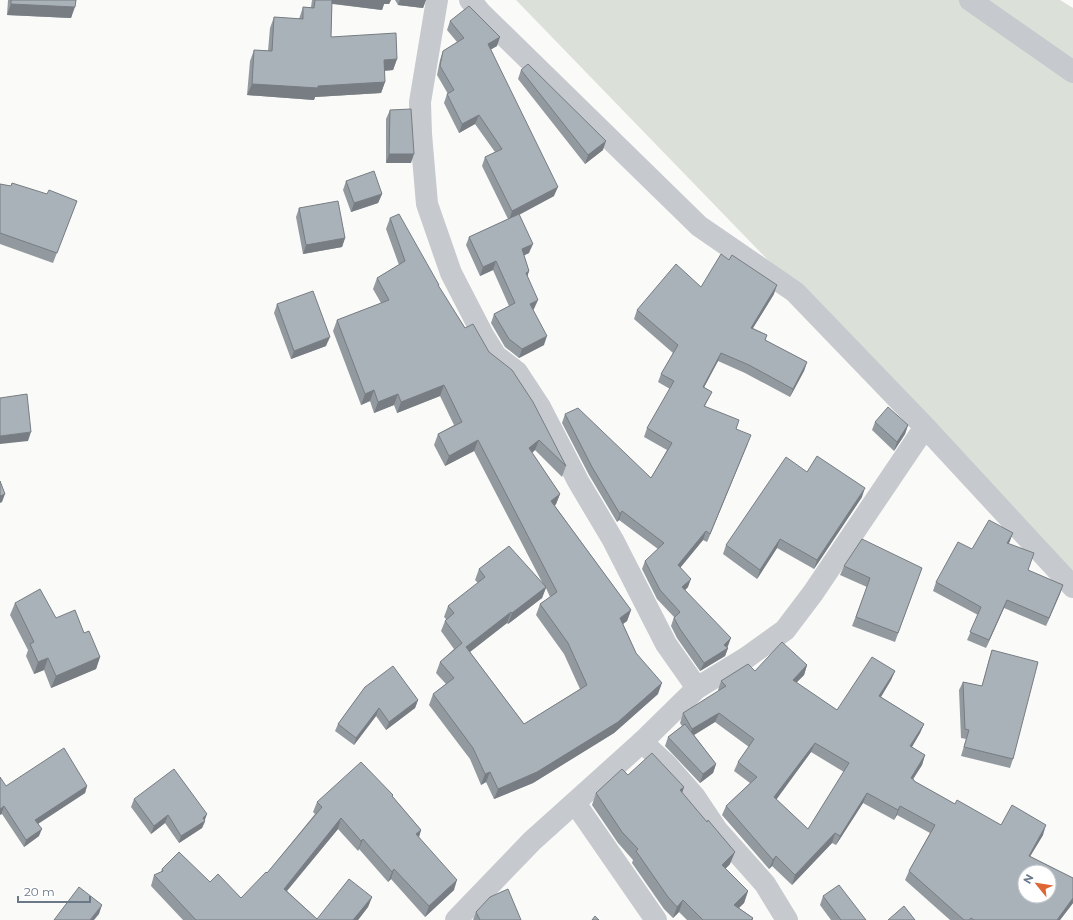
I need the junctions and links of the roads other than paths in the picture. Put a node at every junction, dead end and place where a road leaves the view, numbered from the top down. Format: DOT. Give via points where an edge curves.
graph roads {
  1 [pos="437,0"];
  2 [pos="470,0"];
  3 [pos="970,0"];
  4 [pos="1073,72"];
  5 [pos="925,427"];
  6 [pos="1073,587"];
  7 [pos="697,688"];
  8 [pos="642,742"];
  9 [pos="575,803"];
  10 [pos="456,920"];
  11 [pos="656,920"];
  12 [pos="787,920"];
  1 -- 7 [label="street" via="420,102 421,134 427,204 451,273 496,356 517,372 540,407 578,481 613,540 666,644"];
  2 -- 5 [label="street" via="699,226 795,292"];
  3 -- 4 [label="street"];
  5 -- 6 [label="street"];
  5 -- 7 [label="street" via="813,593 785,630"];
  7 -- 8 [label="street"];
  8 -- 9 [label="street"];
  8 -- 12 [label="street" via="666,764 695,797 717,830 765,884"];
  9 -- 10 [label="street" via="532,841"];
  9 -- 11 [label="street"];
}
